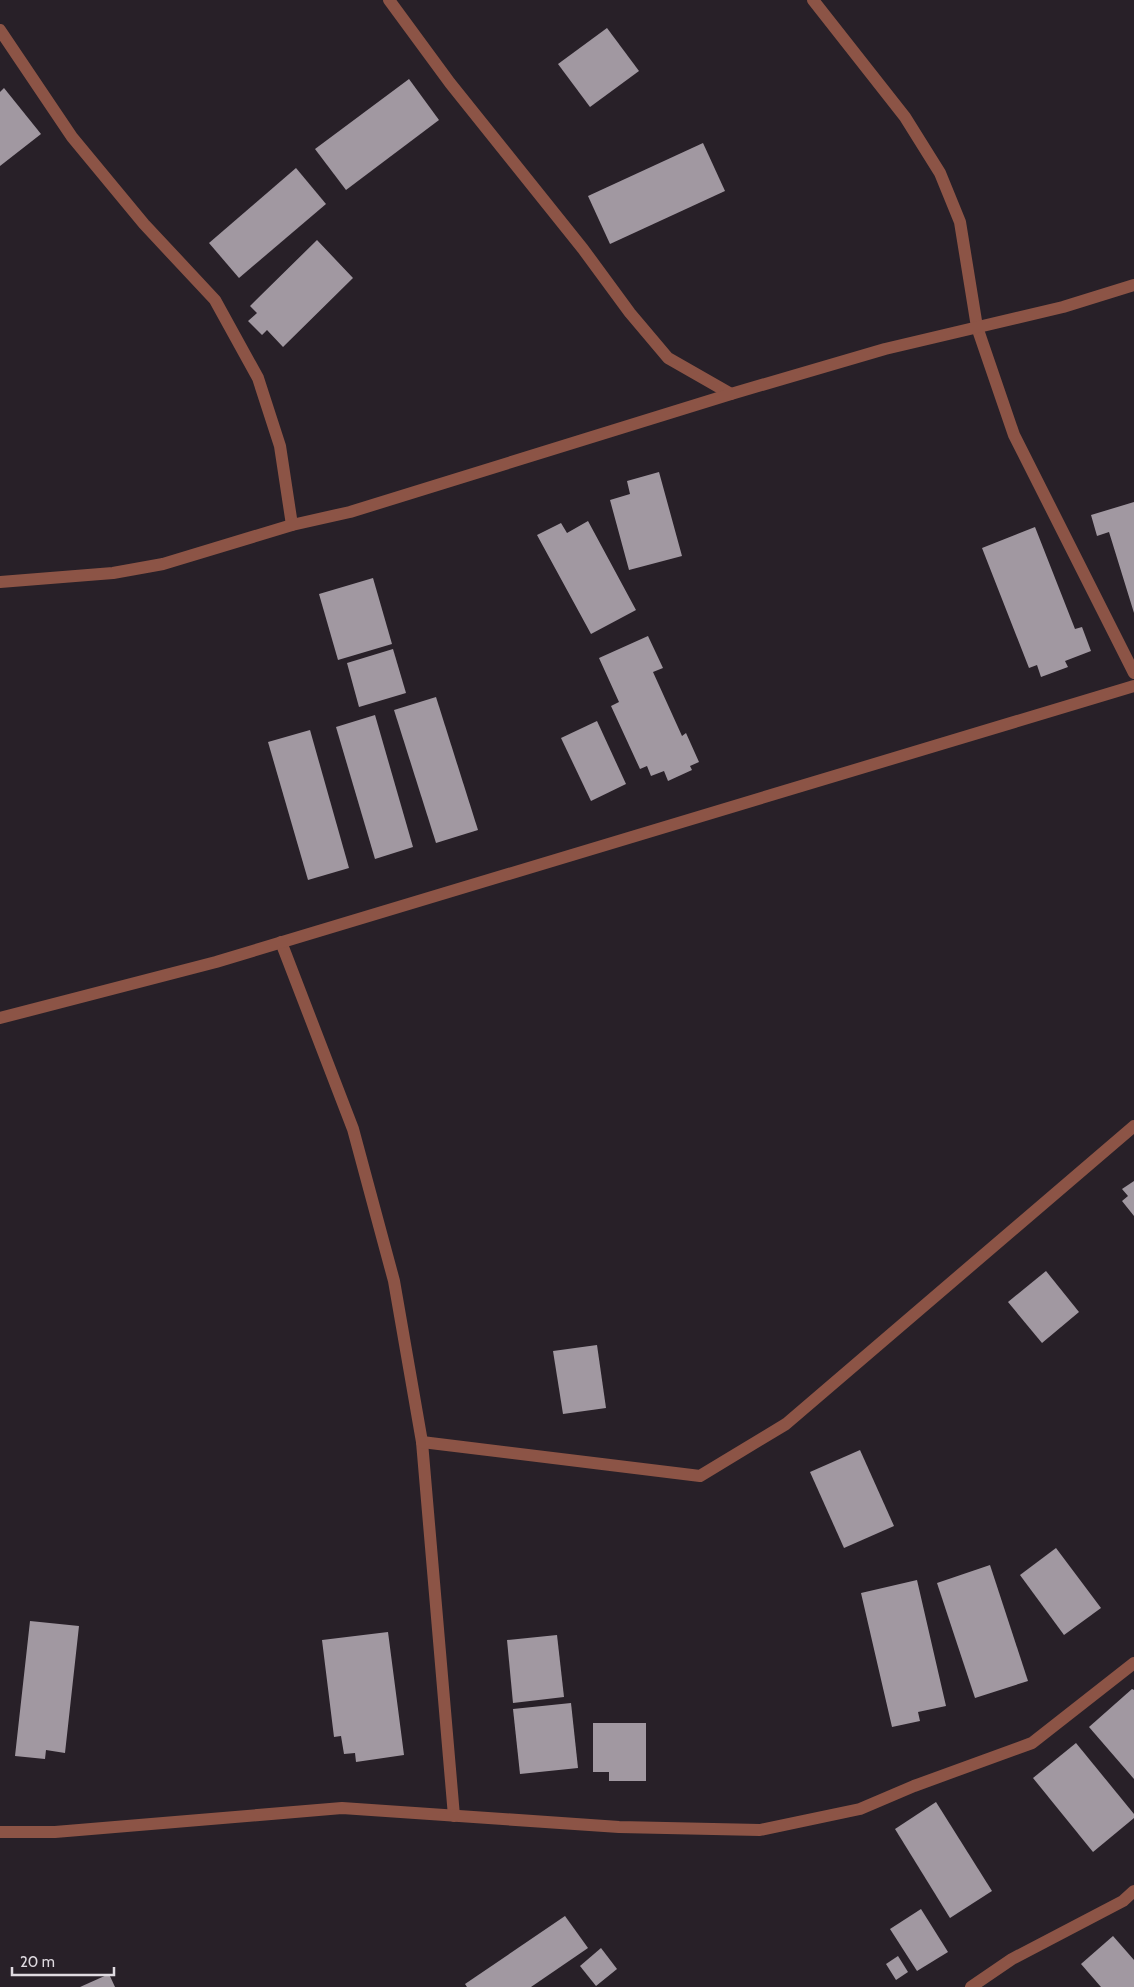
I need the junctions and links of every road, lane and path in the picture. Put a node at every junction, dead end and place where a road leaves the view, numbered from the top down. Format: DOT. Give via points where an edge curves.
graph roads {
  1 [pos="389,0"];
  2 [pos="813,0"];
  3 [pos="0,30"];
  4 [pos="1134,285"];
  5 [pos="977,327"];
  6 [pos="731,394"];
  7 [pos="292,525"];
  8 [pos="0,582"];
  9 [pos="1134,673"];
  10 [pos="1134,686"];
  11 [pos="281,942"];
  12 [pos="0,1018"];
  13 [pos="1134,1126"];
  14 [pos="422,1442"];
  15 [pos="1134,1663"];
  16 [pos="454,1816"];
  17 [pos="0,1832"];
  18 [pos="1134,1892"];
  19 [pos="971,1987"];
  1 -- 6 [label="street" via="450,83 668,358"];
  2 -- 5 [label="street" via="905,117 940,174 960,222"];
  3 -- 7 [label="street" via="72,138 144,224 215,300 258,378 280,446"];
  4 -- 5 [label="street" via="1063,307"];
  5 -- 6 [label="street" via="885,349"];
  5 -- 9 [label="street" via="1014,435"];
  6 -- 7 [label="street" via="350,512"];
  7 -- 8 [label="street" via="163,564 113,573"];
  10 -- 11 [label="street"];
  11 -- 12 [label="street"];
  11 -- 14 [label="street" via="353,1129 394,1281"];
  13 -- 14 [label="street" via="786,1424 700,1476"];
  14 -- 16 [label="street"];
  15 -- 16 [label="street" via="1032,1743 860,1809 760,1830 620,1827"];
  16 -- 17 [label="street" via="342,1808 55,1832"];
  18 -- 19 [label="street" via="1123,1901 1012,1959"];
}
